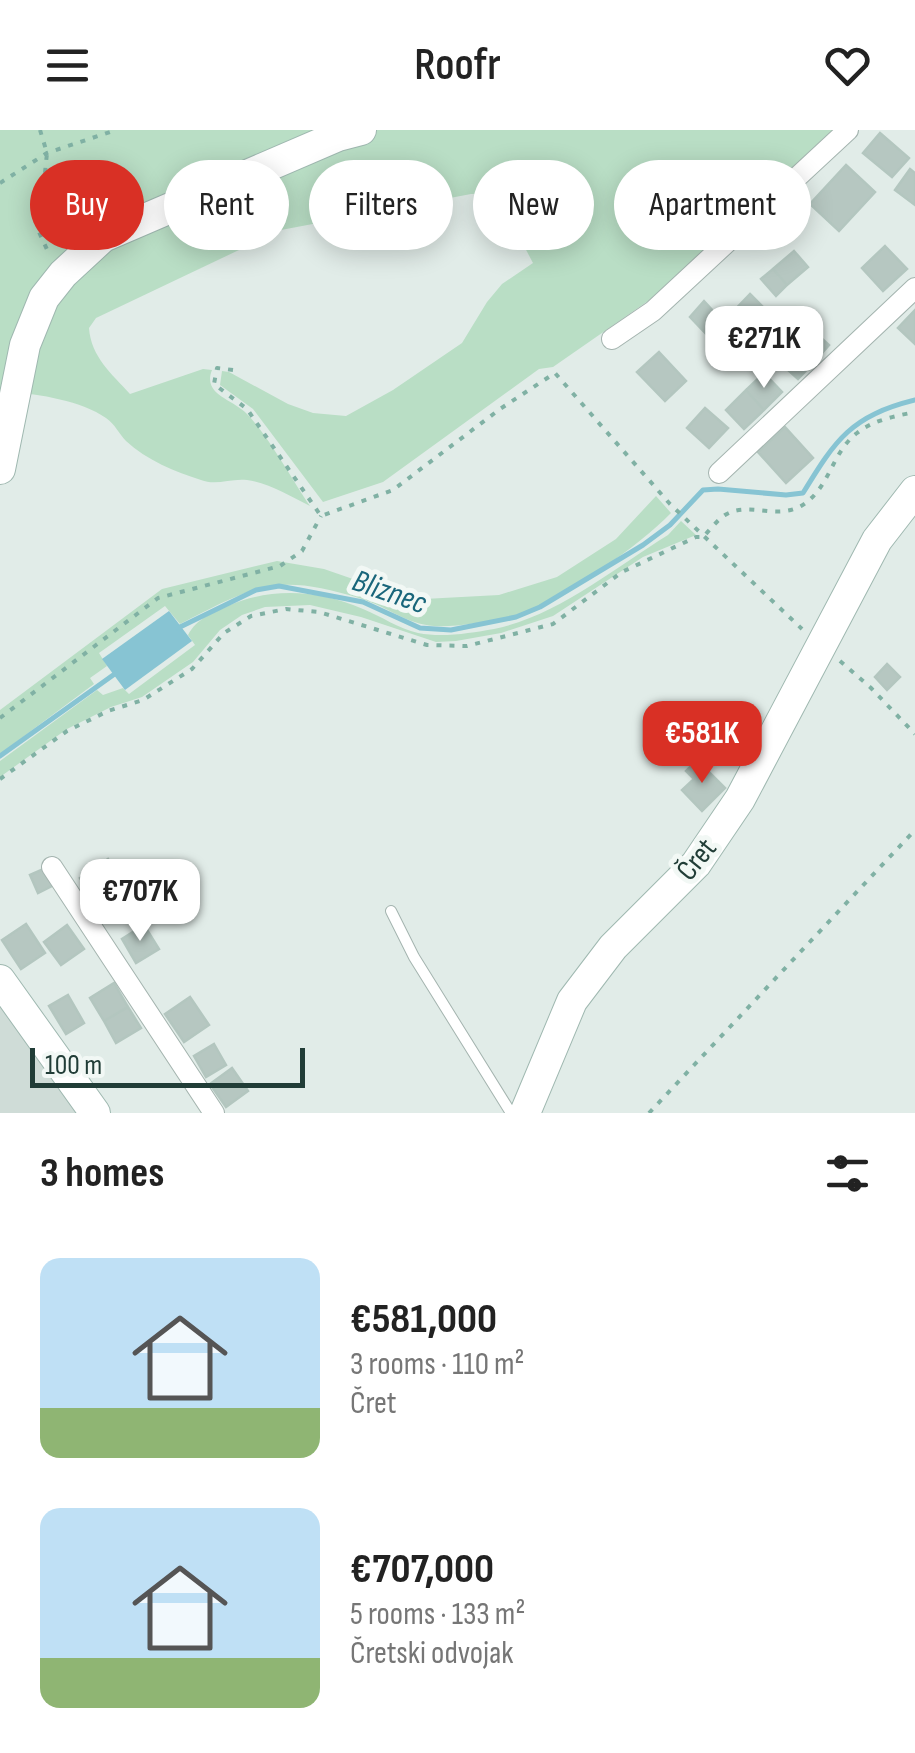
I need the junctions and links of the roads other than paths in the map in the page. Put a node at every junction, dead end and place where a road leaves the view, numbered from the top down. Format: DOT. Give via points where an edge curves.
graph roads {
  1 [pos="361,130"];
  2 [pos="848,130"];
  3 [pos="915,288"];
  4 [pos="612,339"];
  5 [pos="0,470"];
  6 [pos="718,473"];
  7 [pos="915,491"];
  8 [pos="52,866"];
  9 [pos="391,911"];
  10 [pos="0,980"];
  11 [pos="95,1113"];
  12 [pos="214,1113"];
  13 [pos="511,1113"];
  14 [pos="525,1113"];
  1 -- 5 [label="street" via="103,237 63,274 44,298 25,345"];
  2 -- 4 [label="street" via="653,311"];
  3 -- 6 [label="street"];
  7 -- 14 [label="street, Čret" via="877,540 740,799 696,864 613,947 572,1001"];
  8 -- 12 [label="street"];
  9 -- 13 [label="lane"];
  10 -- 11 [label="street"];
}
